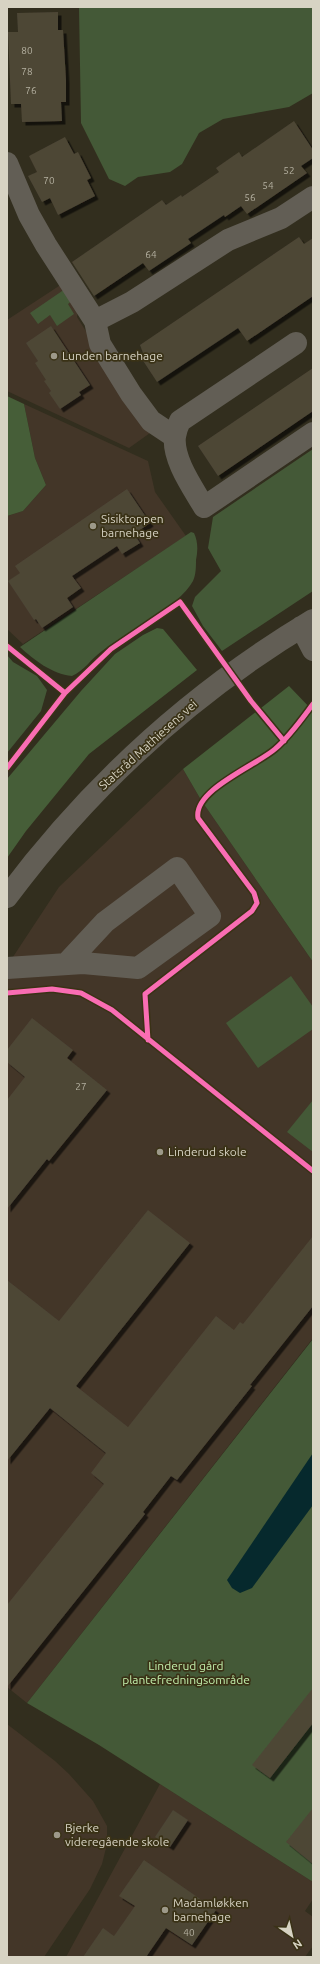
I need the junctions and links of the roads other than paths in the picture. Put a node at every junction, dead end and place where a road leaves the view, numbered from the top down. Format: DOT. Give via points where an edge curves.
graph roads {
  1 [pos="7,163"];
  2 [pos="313,197"];
  3 [pos="96,321"];
  4 [pos="296,343"];
  5 [pos="313,433"];
  6 [pos="175,437"];
  7 [pos="307,624"];
  8 [pos="313,650"];
  9 [pos="7,897"];
  10 [pos="66,964"];
  11 [pos="7,968"];
  1 -- 3 [label="street" via="29,215"];
  2 -- 3 [label="street" via="281,218 228,240 132,302"];
  3 -- 6 [label="street" via="100,344 131,394 151,421"];
  4 -- 6 [label="street" via="180,420"];
  5 -- 6 [label="street" via="204,507 185,475 178,457"];
  7 -- 8 [label="street"];
  7 -- 9 [label="street, Statsråd Mathiesens vei" via="235,671 139,751 50,842"];
  10 -- 10 [label="street" via="138,968 210,916 177,868 105,922"];
  10 -- 11 [label="street"];
}
